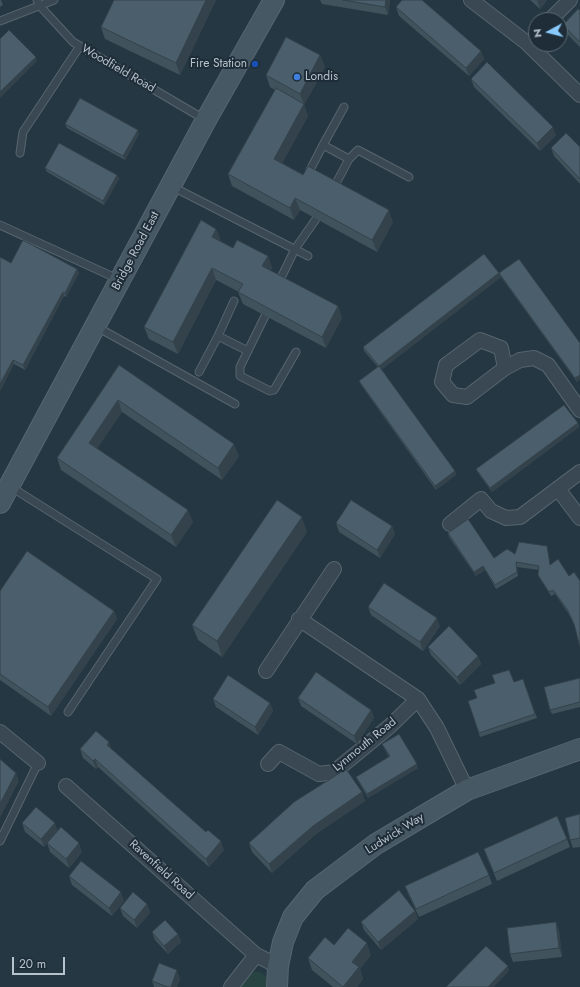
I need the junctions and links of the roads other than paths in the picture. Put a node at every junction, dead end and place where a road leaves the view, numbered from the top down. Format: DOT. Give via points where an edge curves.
graph roads {
  1 [pos="54,0"];
  2 [pos="274,0"];
  3 [pos="471,0"];
  4 [pos="570,0"];
  5 [pos="39,3"];
  6 [pos="558,12"];
  7 [pos="0,21"];
  8 [pos="528,36"];
  9 [pos="80,46"];
  10 [pos="544,52"];
  11 [pos="580,95"];
  12 [pos="344,107"];
  13 [pos="206,120"];
  14 [pos="323,145"];
  15 [pos="20,153"];
  16 [pos="349,159"];
  17 [pos="310,170"];
  18 [pos="409,177"];
  19 [pos="171,186"];
  20 [pos="333,189"];
  21 [pos="316,219"];
  22 [pos="0,225"];
  23 [pos="295,250"];
  24 [pos="308,256"];
  25 [pos="120,280"];
  26 [pos="278,284"];
  27 [pos="234,301"];
  28 [pos="265,316"];
  29 [pos="95,326"];
  30 [pos="218,336"];
  31 [pos="248,351"];
  32 [pos="296,352"];
  33 [pos="505,368"];
  34 [pos="199,372"];
  35 [pos="235,404"];
  36 [pos="580,410"];
  37 [pos="580,472"];
  38 [pos="9,486"];
  39 [pos="558,488"];
  40 [pos="0,503"];
  41 [pos="580,518"];
  42 [pos="450,524"];
  43 [pos="334,569"];
  44 [pos="299,619"];
  45 [pos="266,671"];
  46 [pos="418,699"];
  47 [pos="68,712"];
  48 [pos="0,732"];
  49 [pos="580,749"];
  50 [pos="38,763"];
  51 [pos="268,764"];
  52 [pos="66,786"];
  53 [pos="466,790"];
  54 [pos="0,841"];
  55 [pos="256,955"];
  56 [pos="278,966"];
  57 [pos="231,987"];
  58 [pos="277,987"];
  1 -- 5 [label="lane"];
  2 -- 13 [label="street, Bridge Road East"];
  3 -- 8 [label="street"];
  4 -- 6 [label="street"];
  5 -- 7 [label="lane"];
  5 -- 9 [label="lane, Woodfield Road" via="73,42"];
  9 -- 13 [label="lane, Woodfield Road"];
  9 -- 15 [label="lane" via="23,132"];
  10 -- 11 [label="street"];
  12 -- 14 [label="lane"];
  13 -- 19 [label="street, Bridge Road East"];
  14 -- 16 [label="lane"];
  14 -- 17 [label="lane"];
  16 -- 18 [label="lane" via="360,150"];
  16 -- 20 [label="lane"];
  19 -- 23 [label="lane"];
  19 -- 25 [label="street, Bridge Road East"];
  21 -- 23 [label="lane"];
  22 -- 25 [label="lane"];
  23 -- 24 [label="lane"];
  23 -- 26 [label="lane"];
  25 -- 29 [label="street, Bridge Road East"];
  27 -- 30 [label="lane"];
  28 -- 31 [label="lane"];
  29 -- 35 [label="lane"];
  29 -- 38 [label="street, Bridge Road East"];
  30 -- 31 [label="lane"];
  30 -- 34 [label="lane"];
  31 -- 32 [label="lane" via="240,367 240,376 270,391 274,390"];
  33 -- 33 [label="street" via="501,348 480,340 446,365 442,382 453,395 467,397"];
  33 -- 36 [label="street" via="520,360 534,358 548,366"];
  37 -- 39 [label="street"];
  38 -- 40 [label="street, Bridge Road East"];
  38 -- 47 [label="lane" via="157,579"];
  39 -- 41 [label="street"];
  39 -- 42 [label="street" via="520,517 506,518 491,511 481,499"];
  43 -- 44 [label="street"];
  44 -- 45 [label="street"];
  44 -- 46 [label="street"];
  46 -- 51 [label="street, Lynmouth Road" via="390,726 334,772 319,774 279,752"];
  46 -- 53 [label="street" via="437,728"];
  48 -- 50 [label="street"];
  49 -- 53 [label="street, Ludwick Way"];
  50 -- 54 [label="lane"];
  52 -- 55 [label="street, Ravenfield Road"];
  53 -- 56 [label="street, Ludwick Way" via="376,844 315,890 294,917 283,942"];
  55 -- 56 [label="street, Ravenfield Road"];
  55 -- 57 [label="street"];
  56 -- 58 [label="street, Ludwick Way"];
}
